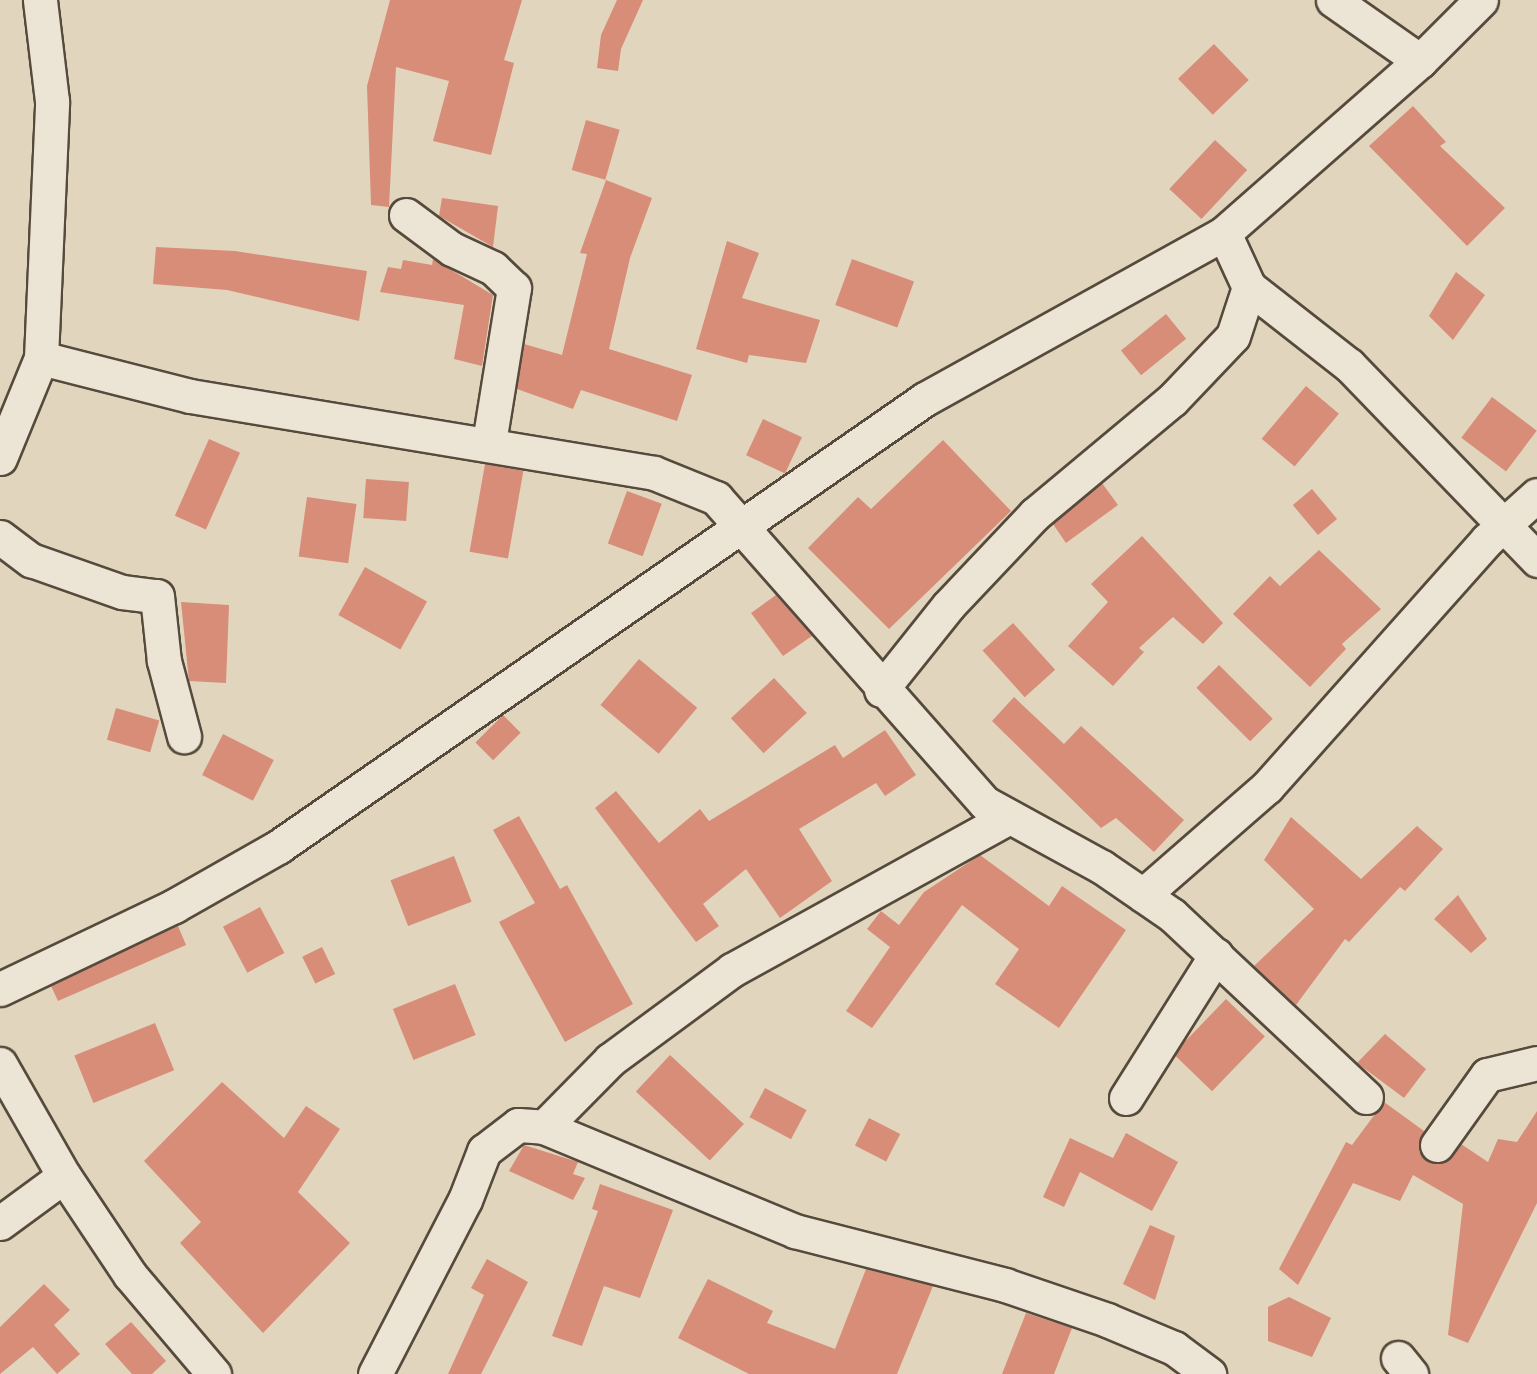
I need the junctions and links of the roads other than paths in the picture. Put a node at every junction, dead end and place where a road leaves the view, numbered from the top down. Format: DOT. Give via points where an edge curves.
graph roads {
  1 [pos="40,0"];
  2 [pos="1333,0"];
  3 [pos="1480,0"];
  4 [pos="1420,61"];
  5 [pos="406,215"];
  6 [pos="1224,233"];
  7 [pos="1249,287"];
  8 [pos="41,358"];
  9 [pos="489,443"];
  10 [pos="0,458"];
  11 [pos="1537,495"];
  12 [pos="742,524"];
  13 [pos="1502,527"];
  14 [pos="0,537"];
  15 [pos="1537,560"];
  16 [pos="881,690"];
  17 [pos="184,736"];
  18 [pos="1007,818"];
  19 [pos="1143,895"];
  20 [pos="1216,955"];
  21 [pos="0,989"];
  22 [pos="1537,1063"];
  23 [pos="0,1064"];
  24 [pos="1366,1097"];
  25 [pos="1126,1098"];
  26 [pos="544,1127"];
  27 [pos="1437,1145"];
  28 [pos="64,1176"];
  29 [pos="0,1223"];
  30 [pos="214,1374"];
  31 [pos="375,1374"];
  32 [pos="1209,1374"];
  1 -- 8 [label="street" via="52,101"];
  2 -- 4 [label="street"];
  3 -- 4 [label="street"];
  4 -- 6 [label="street"];
  5 -- 9 [label="street" via="452,249 493,268 514,288"];
  6 -- 7 [label="street"];
  6 -- 12 [label="street" via="925,399"];
  7 -- 13 [label="street" via="1349,365 1475,491"];
  7 -- 16 [label="street" via="1233,336 1172,400 1035,514 948,606"];
  8 -- 9 [label="street" via="190,396"];
  8 -- 10 [label="street"];
  9 -- 12 [label="street" via="679,480 716,498"];
  11 -- 13 [label="street"];
  12 -- 16 [label="street"];
  12 -- 21 [label="street" via="278,847 174,906"];
  13 -- 15 [label="street"];
  13 -- 19 [label="street" via="1267,787"];
  14 -- 17 [label="street" via="31,560 122,592 157,596 164,662"];
  16 -- 18 [label="street" via="985,803"];
  18 -- 19 [label="street" via="1102,867"];
  18 -- 26 [label="street" via="732,970 610,1060"];
  19 -- 20 [label="street"];
  20 -- 24 [label="street"];
  20 -- 25 [label="street"];
  22 -- 27 [label="street" via="1487,1076"];
  23 -- 28 [label="street"];
  26 -- 31 [label="street" via="518,1125 484,1151 465,1200"];
  26 -- 32 [label="street" via="795,1231 1005,1285 1107,1320 1174,1348"];
  28 -- 29 [label="street"];
  28 -- 30 [label="street" via="130,1275"];
}
